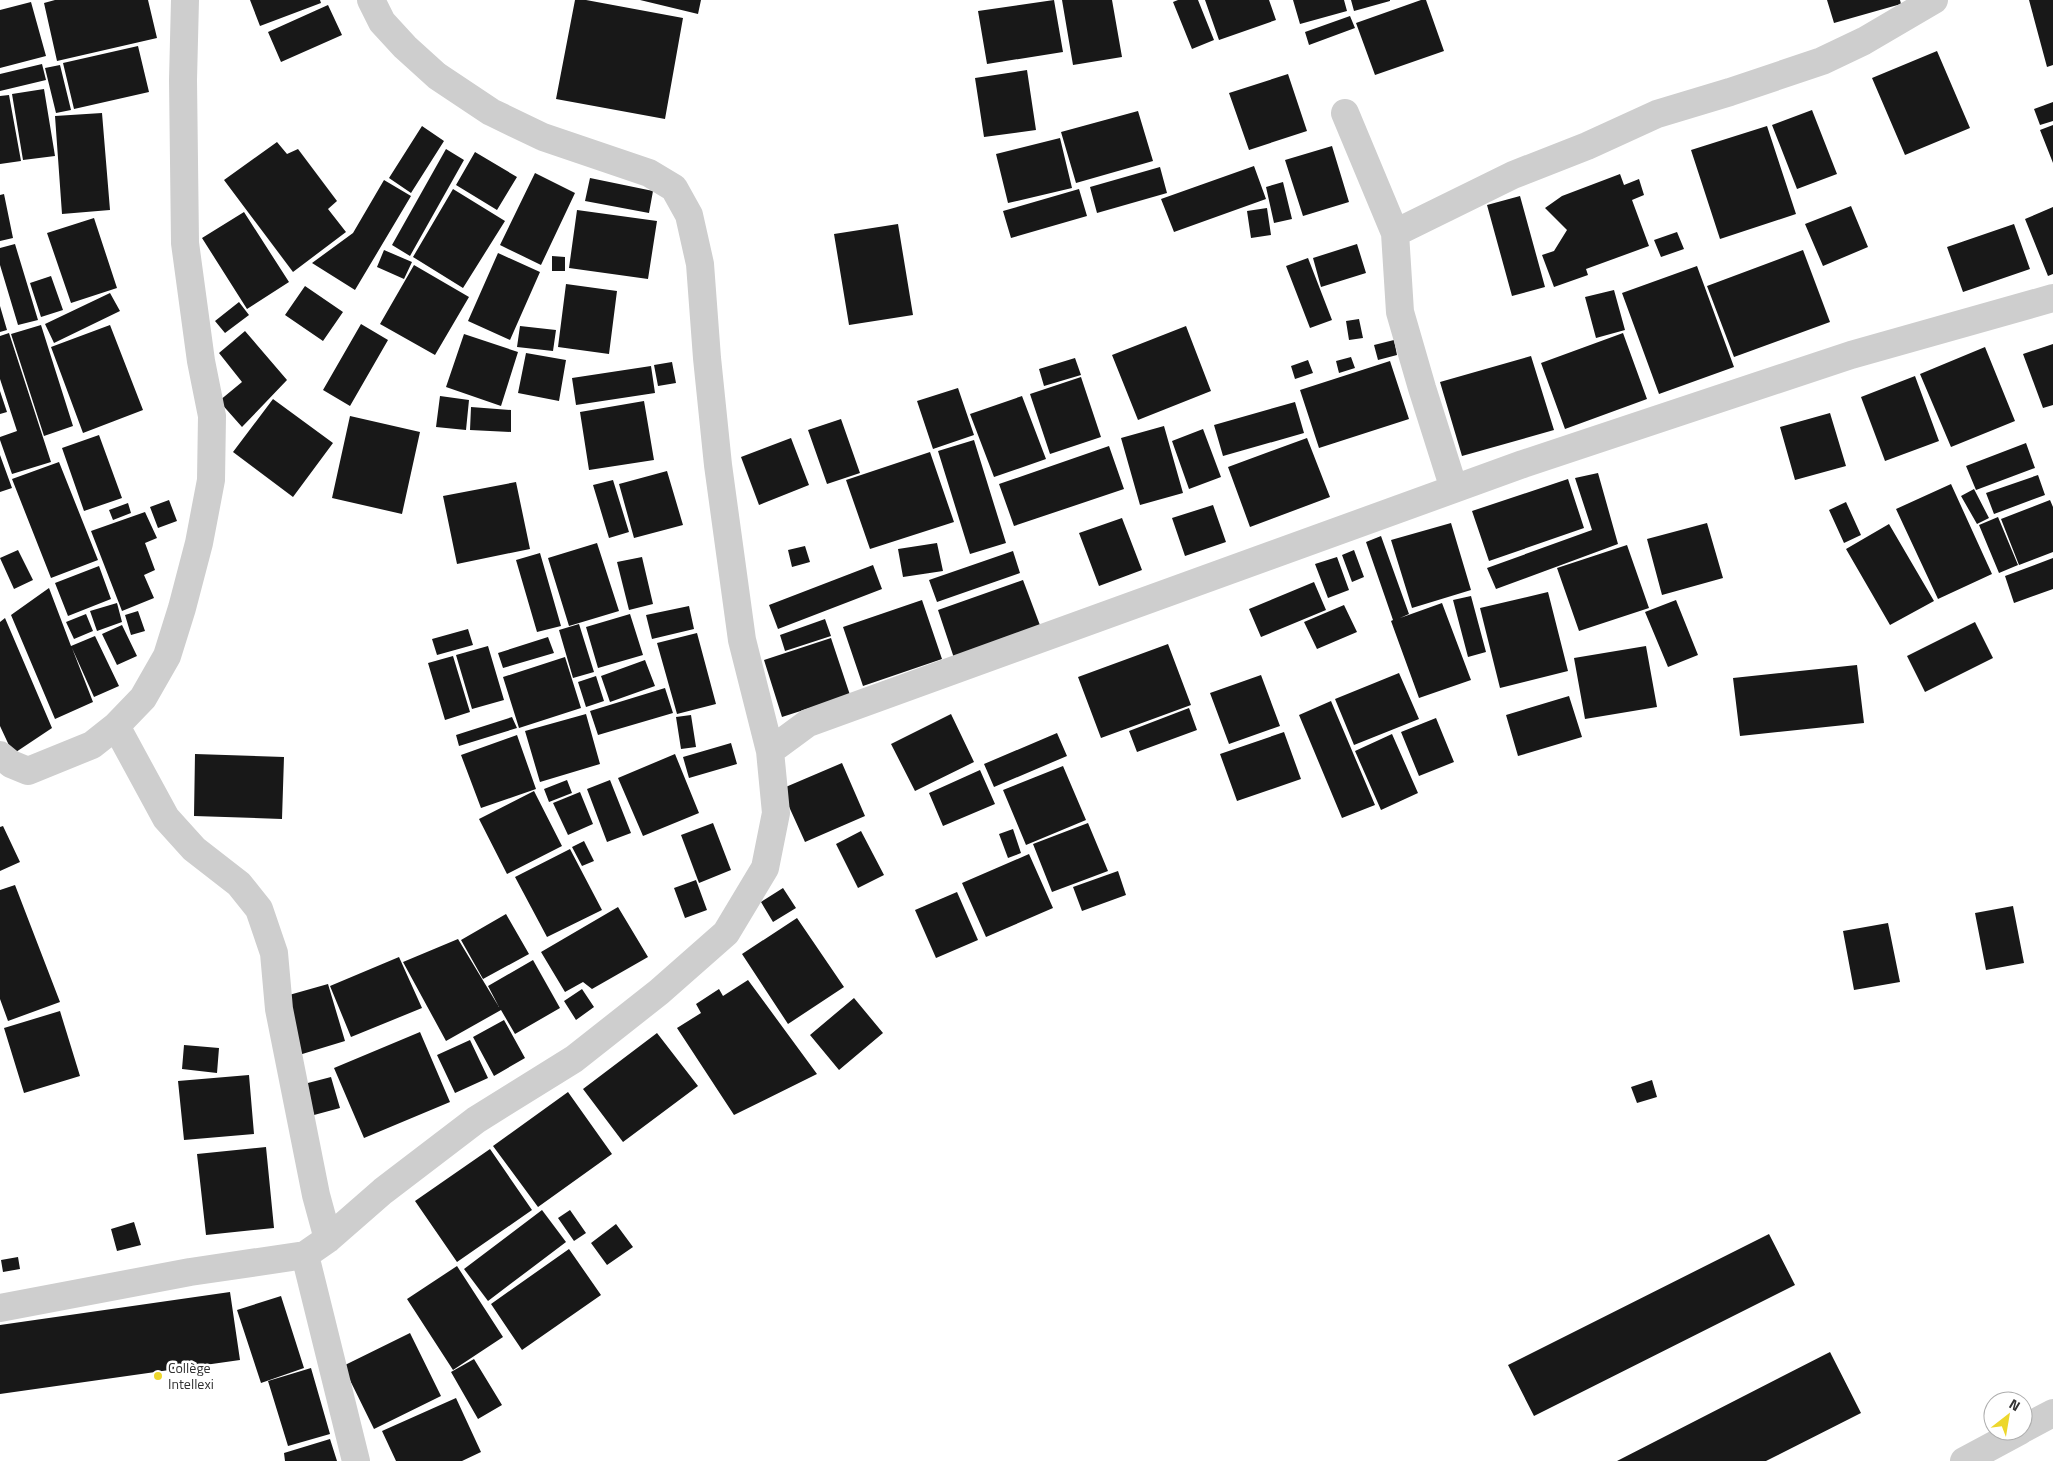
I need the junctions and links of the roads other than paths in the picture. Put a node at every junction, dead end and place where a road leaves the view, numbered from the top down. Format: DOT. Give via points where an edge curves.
graph roads {
  1 [pos="185,0"];
  2 [pos="372,0"];
  3 [pos="1934,0"];
  4 [pos="1345,113"];
  5 [pos="1395,233"];
  6 [pos="2053,298"];
  7 [pos="1454,489"];
  8 [pos="116,726"];
  9 [pos="770,751"];
  10 [pos="0,756"];
  11 [pos="328,1239"];
  12 [pos="305,1255"];
  13 [pos="0,1308"];
  14 [pos="2053,1413"];
  15 [pos="2033,1424"];
  16 [pos="2001,1441"];
  17 [pos="356,1461"];
  18 [pos="1964,1461"];
  1 -- 8 [label="street" via="185,243 212,416 211,480 182,608 167,656 143,698"];
  2 -- 9 [label="street" via="382,22 404,48 491,112 544,137 649,173 674,188 685,208 700,264 718,465 742,640"];
  3 -- 5 [label="street" via="1864,41 1822,61 1656,114 1513,175"];
  4 -- 5 [label="street"];
  5 -- 7 [label="street" via="1400,312"];
  6 -- 7 [label="street" via="1852,355"];
  7 -- 9 [label="street" via="808,723"];
  8 -- 10 [label="street" via="92,745 28,771"];
  8 -- 11 [label="street" via="166,818 194,849 239,884 259,909 274,953 279,1009 316,1195"];
  9 -- 11 [label="street" via="776,813 765,868 726,933 574,1060 476,1120 383,1191"];
  11 -- 12 [label="street"];
  12 -- 13 [label="street" via="190,1272"];
  12 -- 17 [label="street"];
  14 -- 15 [label="street"];
  16 -- 18 [label="street"];
}
